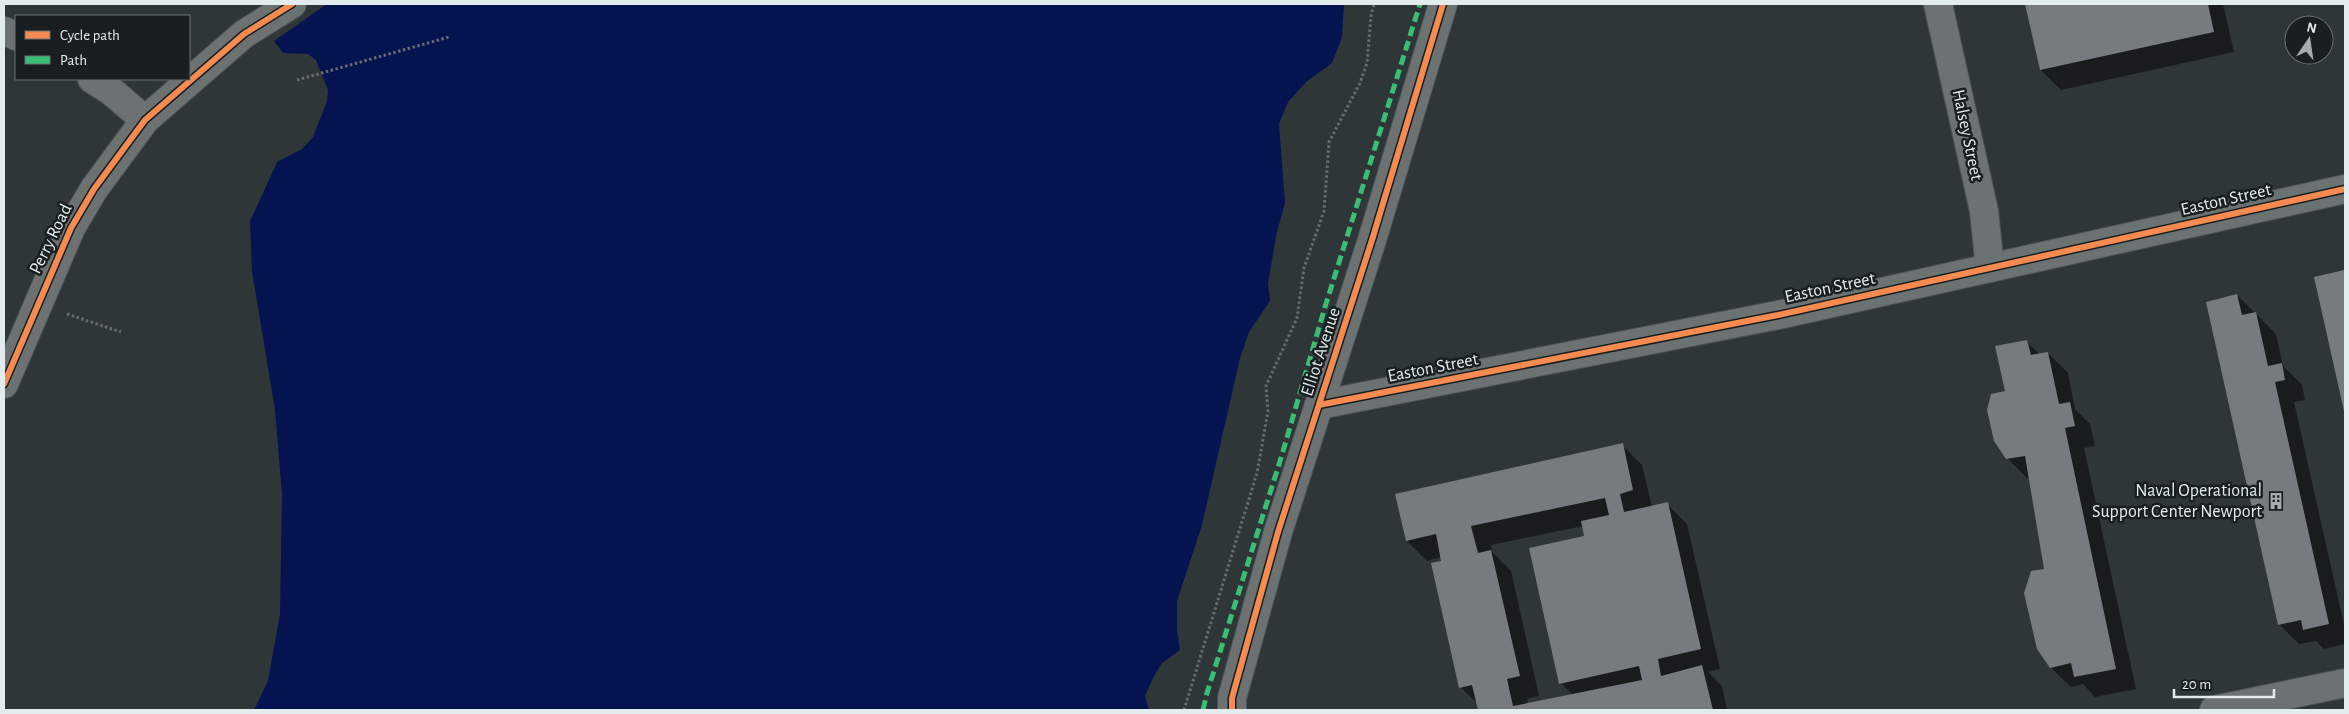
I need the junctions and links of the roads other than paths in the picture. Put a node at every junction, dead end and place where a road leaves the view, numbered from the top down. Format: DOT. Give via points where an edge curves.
graph roads {
  1 [pos="292,4"];
  2 [pos="1443,4"];
  3 [pos="1938,4"];
  4 [pos="94,80"];
  5 [pos="146,120"];
  6 [pos="2345,189"];
  7 [pos="1990,268"];
  8 [pos="4,384"];
  9 [pos="1319,405"];
  10 [pos="2345,683"];
  11 [pos="1232,710"];
  12 [pos="2214,710"];
  1 -- 5 [label="street, Perry Road" via="244,34"];
  2 -- 9 [label="street, Elliot Avenue"];
  3 -- 7 [label="street, Halsey Street" via="1984,211"];
  4 -- 5 [label="street"];
  5 -- 8 [label="street, Perry Road" via="94,189 71,228"];
  6 -- 7 [label="street, Easton Street"];
  7 -- 9 [label="street, Easton Street" via="1778,315"];
  9 -- 11 [label="street, Elliot Avenue" via="1278,532 1232,698"];
  10 -- 12 [label="street"];
}
